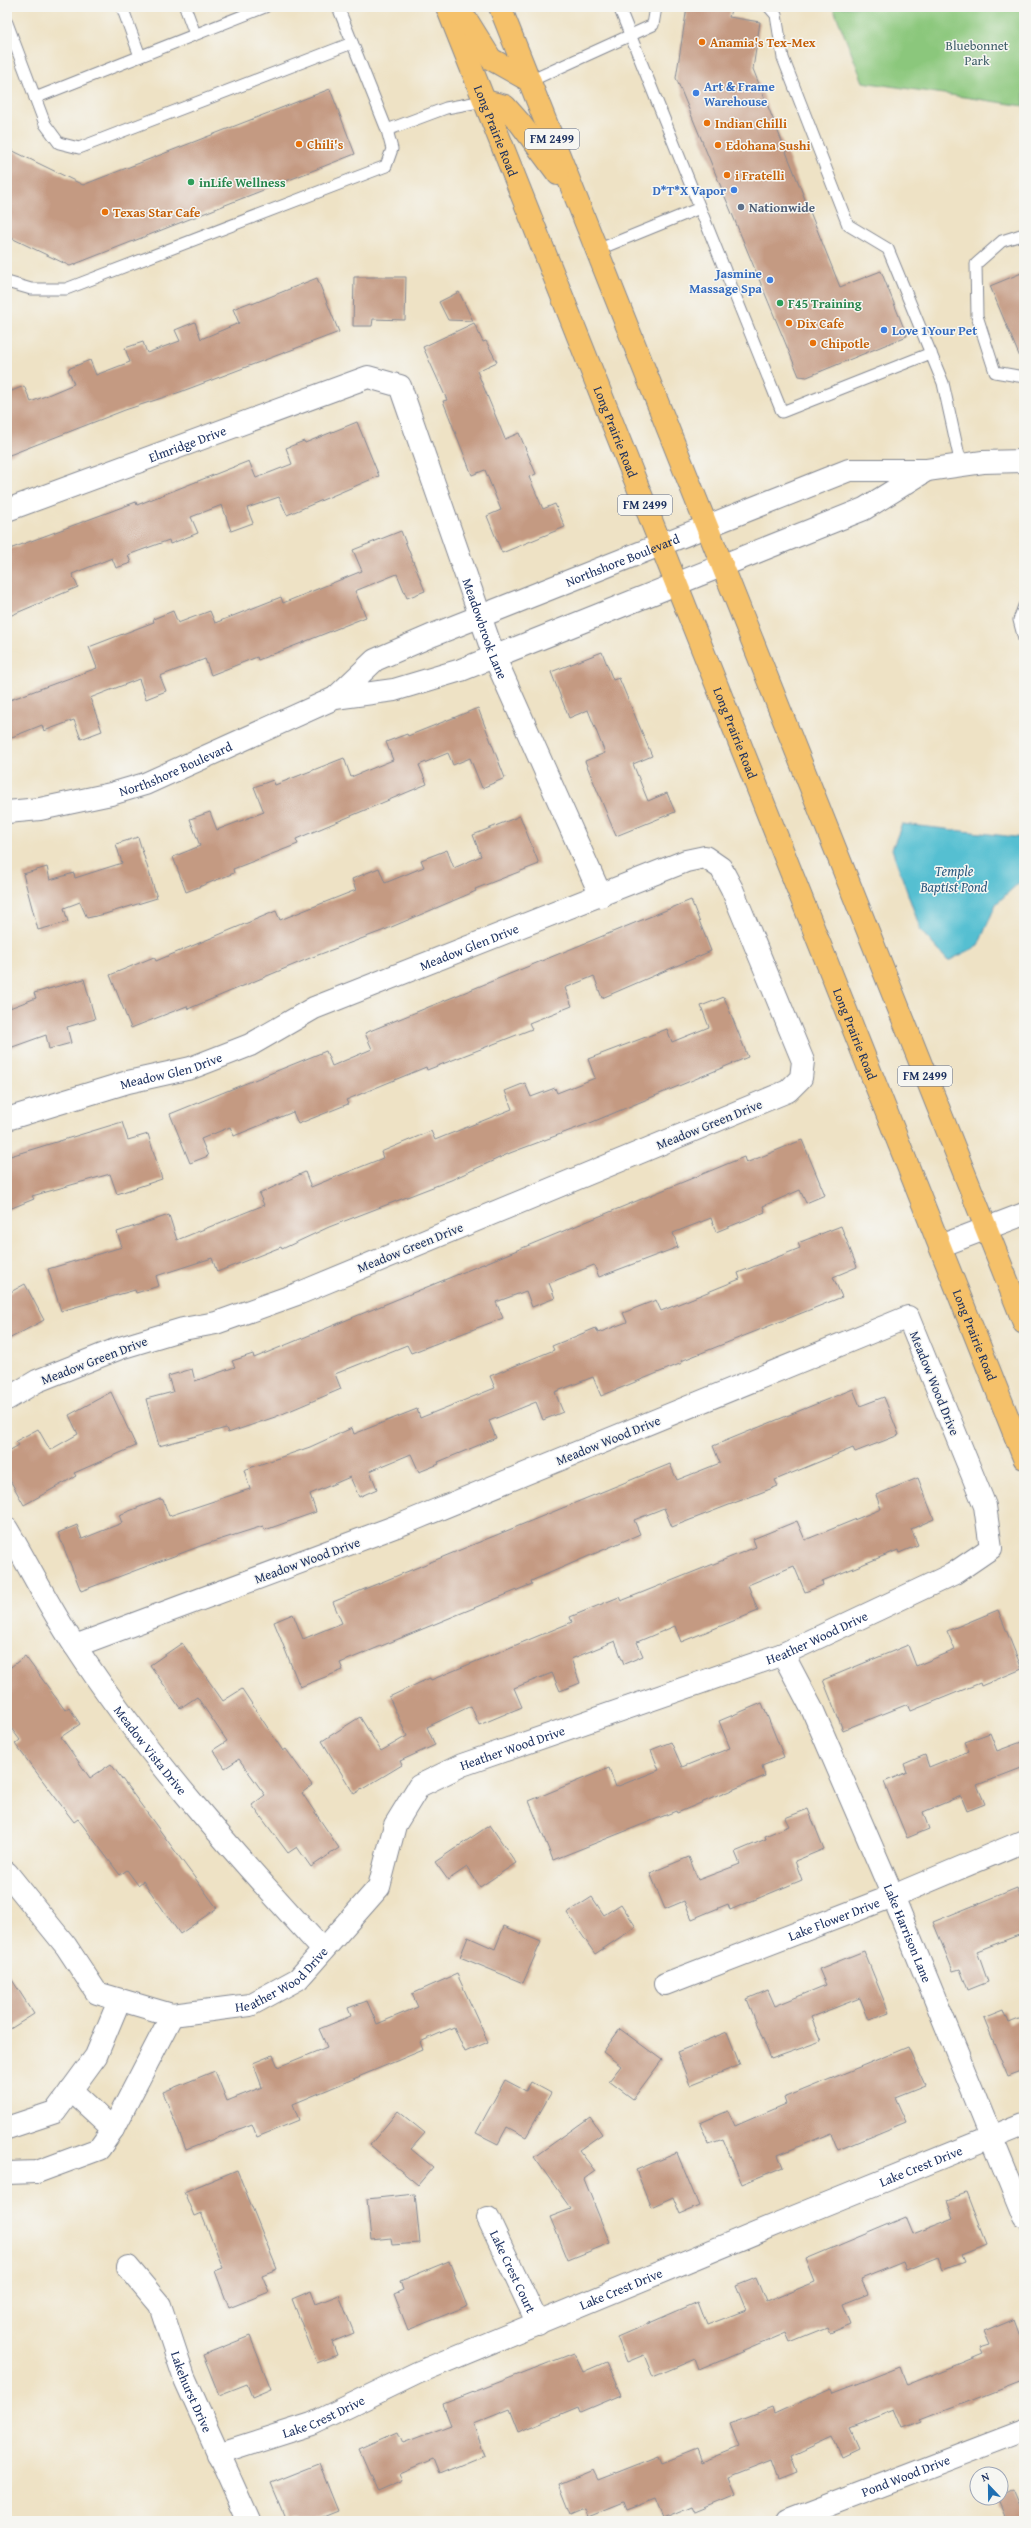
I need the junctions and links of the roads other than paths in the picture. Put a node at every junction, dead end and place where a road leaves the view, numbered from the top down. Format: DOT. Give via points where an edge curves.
graph roads {
  1 [pos="122,7"];
  2 [pos="184,7"];
  3 [pos="265,7"];
  4 [pos="338,7"];
  5 [pos="447,7"];
  6 [pos="451,7"];
  7 [pos="500,7"];
  8 [pos="619,7"];
  9 [pos="656,7"];
  10 [pos="769,7"];
  11 [pos="7,23"];
  12 [pos="195,34"];
  13 [pos="630,36"];
  14 [pos="352,43"];
  15 [pos="140,56"];
  16 [pos="530,82"];
  17 [pos="35,98"];
  18 [pos="484,101"];
  19 [pos="387,130"];
  20 [pos="575,196"];
  21 [pos="700,208"];
  22 [pos="1024,234"];
  23 [pos="597,250"];
  24 [pos="7,282"];
  25 [pos="931,353"];
  26 [pos="368,377"];
  27 [pos="1024,377"];
  28 [pos="1024,461"];
  29 [pos="961,465"];
  30 [pos="927,470"];
  31 [pos="7,510"];
  32 [pos="706,527"];
  33 [pos="661,545"];
  34 [pos="722,566"];
  35 [pos="676,582"];
  36 [pos="1024,606"];
  37 [pos="479,617"];
  38 [pos="1024,639"];
  39 [pos="494,656"];
  40 [pos="335,698"];
  41 [pos="7,812"];
  42 [pos="601,896"];
  43 [pos="801,1075"];
  44 [pos="7,1120"];
  45 [pos="1024,1214"];
  46 [pos="986,1228"];
  47 [pos="940,1246"];
  48 [pos="1024,1323"];
  49 [pos="7,1399"];
  50 [pos="1024,1458"];
  51 [pos="7,1529"];
  52 [pos="991,1548"];
  53 [pos="75,1646"];
  54 [pos="783,1654"];
  55 [pos="1024,1840"];
  56 [pos="7,1873"];
  57 [pos="893,1896"];
  58 [pos="323,1950"];
  59 [pos="665,1984"];
  60 [pos="119,2001"];
  61 [pos="172,2015"];
  62 [pos="71,2090"];
  63 [pos="1024,2124"];
  64 [pos="7,2128"];
  65 [pos="113,2129"];
  66 [pos="991,2138"];
  67 [pos="7,2173"];
  68 [pos="1024,2217"];
  69 [pos="488,2218"];
  70 [pos="128,2267"];
  71 [pos="538,2324"];
  72 [pos="1024,2430"];
  73 [pos="218,2454"];
  74 [pos="249,2521"];
  75 [pos="788,2521"];
  1 -- 15 [label="lane"];
  2 -- 12 [label="lane"];
  3 -- 12 [label="lane"];
  4 -- 14 [label="lane"];
  5 -- 18 [label="main road, Long Prairie Road / FM 2499"];
  6 -- 16 [label="main road" via="468,22 491,59"];
  7 -- 16 [label="main road, FM 2499"];
  8 -- 13 [label="lane"];
  9 -- 13 [label="lane" via="653,25"];
  10 -- 25 [label="lane" via="776,15 783,58 848,225 888,249"];
  11 -- 17 [label="lane"];
  12 -- 15 [label="lane"];
  13 -- 16 [label="lane"];
  13 -- 21 [label="lane"];
  14 -- 17 [label="lane" via="79,148 59,143 45,124"];
  14 -- 19 [label="lane"];
  15 -- 17 [label="lane"];
  16 -- 20 [label="main road, FM 2499"];
  18 -- 19 [label="lane" via="446,108"];
  18 -- 20 [label="main road" via="505,106"];
  18 -- 33 [label="main road, Long Prairie Road / FM 2499"];
  19 -- 24 [label="lane" via="392,149 386,166 66,289 31,289"];
  20 -- 23 [label="main road, FM 2499"];
  21 -- 23 [label="lane"];
  21 -- 25 [label="lane" via="782,412"];
  22 -- 27 [label="lane" via="1002,241 976,264 977,316 995,372"];
  23 -- 32 [label="main road, FM 2499"];
  25 -- 29 [label="lane" via="943,384"];
  26 -- 31 [label="street, Elmridge Drive"];
  26 -- 37 [label="street, Meadowbrook Lane" via="400,386"];
  28 -- 29 [label="street, Northshore Boulevard"];
  29 -- 30 [label="street, Northshore Boulevard"];
  30 -- 32 [label="street, Northshore Boulevard" via="849,470"];
  30 -- 34 [label="street, Northshore Boulevard" via="864,509"];
  32 -- 33 [label="street, Northshore Boulevard"];
  32 -- 34 [label="main road, FM 2499"];
  33 -- 35 [label="main road, Long Prairie Road / FM 2499"];
  33 -- 37 [label="street, Northshore Boulevard"];
  34 -- 35 [label="street, Northshore Boulevard"];
  34 -- 46 [label="main road, FM 2499"];
  35 -- 39 [label="street, Northshore Boulevard"];
  35 -- 47 [label="main road, Long Prairie Road / FM 2499"];
  36 -- 38 [label="lane" via="1019,620"];
  37 -- 39 [label="street, Meadowbrook Lane"];
  37 -- 40 [label="street, Northshore Boulevard" via="375,660"];
  39 -- 40 [label="street, Northshore Boulevard" via="461,670 394,690"];
  39 -- 42 [label="street, Meadowbrook Lane"];
  40 -- 41 [label="street, Northshore Boulevard" via="145,784 40,809"];
  42 -- 43 [label="street, Meadow Glen Drive" via="686,861 705,857 721,868 803,1061"];
  42 -- 44 [label="street, Meadow Glen Drive" via="314,1008 250,1045 191,1068 128,1082"];
  43 -- 49 [label="street, Meadow Green Drive" via="788,1092 308,1290 216,1323 183,1329 120,1348 37,1381"];
  45 -- 46 [label="street"];
  46 -- 47 [label="street"];
  46 -- 48 [label="main road, FM 2499"];
  47 -- 50 [label="main road, Long Prairie Road / FM 2499"];
  51 -- 53 [label="street, Meadow Vista Drive"];
  52 -- 53 [label="street, Meadow Wood Drive" via="985,1506 908,1317 405,1524"];
  52 -- 54 [label="street, Heather Wood Drive" via="953,1574"];
  53 -- 58 [label="street, Meadow Vista Drive" via="134,1729 218,1834"];
  54 -- 57 [label="street, Lake Harrison Lane" via="813,1711"];
  54 -- 58 [label="street, Heather Wood Drive" via="462,1765 419,1786 395,1825 379,1887"];
  55 -- 57 [label="street, Lake Flower Drive"];
  56 -- 60 [label="street" via="66,1946 97,1993"];
  57 -- 59 [label="street, Lake Flower Drive"];
  57 -- 66 [label="street, Lake Harrison Lane"];
  58 -- 61 [label="street, Heather Wood Drive" via="298,1979 250,2005"];
  60 -- 61 [label="street, Heather Wood Drive"];
  60 -- 62 [label="street" via="96,2056"];
  61 -- 65 [label="street"];
  62 -- 64 [label="street" via="55,2112"];
  62 -- 65 [label="street"];
  63 -- 66 [label="street, Lake Crest Drive"];
  65 -- 67 [label="street" via="99,2149 36,2172"];
  66 -- 68 [label="street, Lake Harrison Lane"];
  66 -- 71 [label="street, Lake Crest Drive"];
  69 -- 71 [label="street, Lake Crest Court"];
  70 -- 73 [label="street, Lakehurst Drive" via="160,2305 184,2377"];
  71 -- 73 [label="street, Lake Crest Drive" via="417,2373 312,2424"];
  72 -- 75 [label="street, Pond Wood Drive"];
  73 -- 74 [label="street, Lakehurst Drive"];
}
